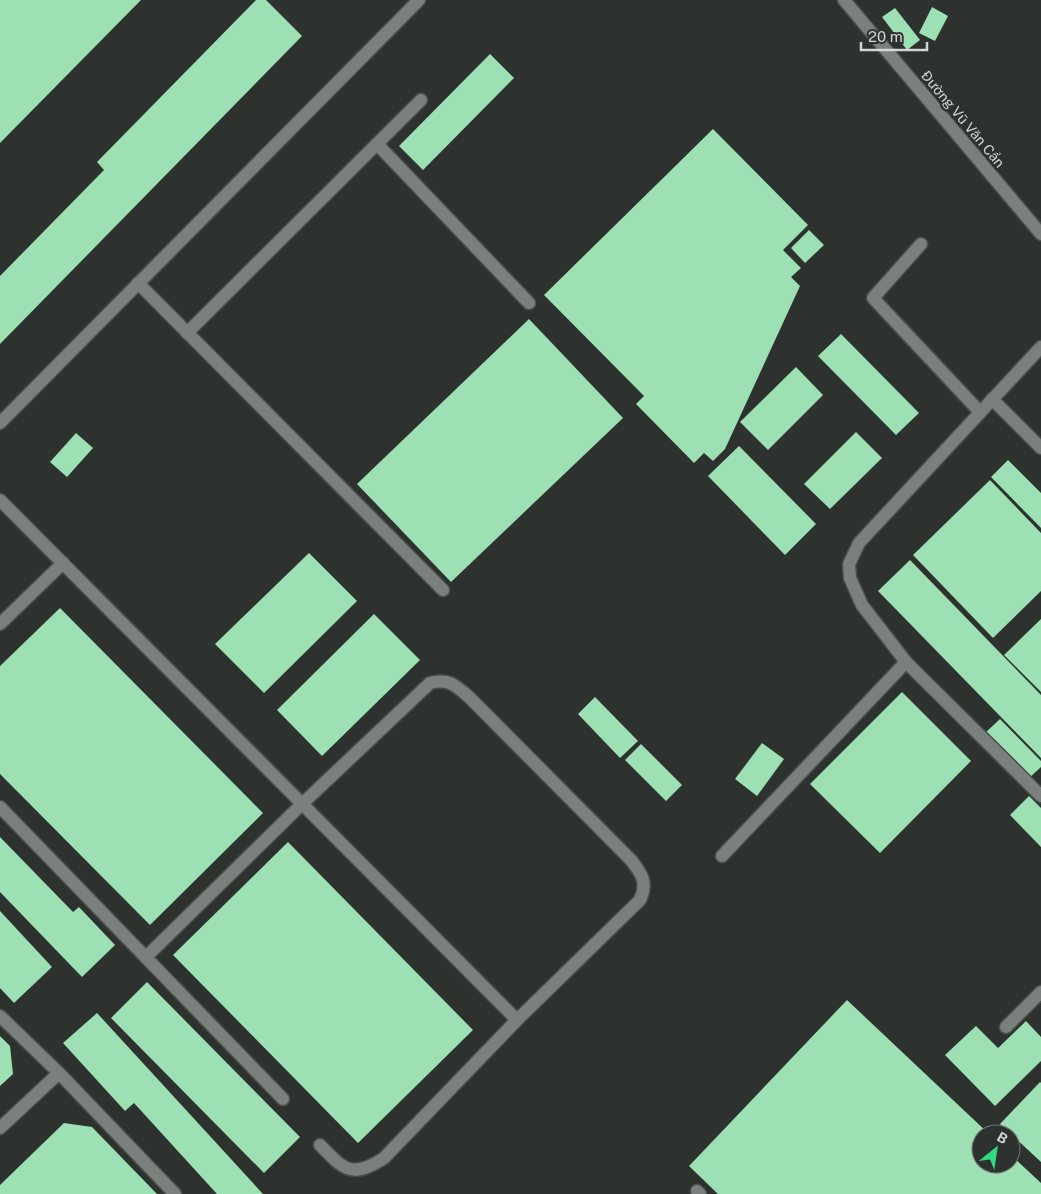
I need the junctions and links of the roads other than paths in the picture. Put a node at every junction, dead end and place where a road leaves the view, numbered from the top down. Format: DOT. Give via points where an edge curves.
graph roads {
  1 [pos="419,0"];
  2 [pos="844,0"];
  3 [pos="421,100"];
  4 [pos="377,144"];
  5 [pos="1041,234"];
  6 [pos="921,244"];
  7 [pos="138,283"];
  8 [pos="529,303"];
  9 [pos="188,333"];
  10 [pos="1041,346"];
  11 [pos="992,400"];
  12 [pos="980,412"];
  13 [pos="0,423"];
  14 [pos="1041,448"];
  15 [pos="0,500"];
  16 [pos="63,563"];
  17 [pos="443,590"];
  18 [pos="0,624"];
  19 [pos="906,662"];
  20 [pos="1041,796"];
  21 [pos="302,804"];
  22 [pos="0,806"];
  23 [pos="722,856"];
  24 [pos="146,957"];
  25 [pos="1041,992"];
  26 [pos="0,1016"];
  27 [pos="517,1020"];
  28 [pos="1006,1027"];
  29 [pos="59,1073"];
  30 [pos="283,1099"];
  31 [pos="0,1128"];
  32 [pos="320,1145"];
  33 [pos="175,1194"];
  1 -- 7 [label="street"];
  2 -- 5 [label="street, Đường Vũ Văn Cẩn"];
  3 -- 4 [label="street"];
  4 -- 8 [label="street"];
  4 -- 9 [label="street"];
  6 -- 12 [label="street" via="873,298"];
  7 -- 9 [label="street"];
  7 -- 13 [label="street"];
  9 -- 17 [label="street"];
  10 -- 11 [label="street"];
  11 -- 12 [label="street"];
  11 -- 14 [label="street"];
  12 -- 19 [label="street" via="859,543 849,564 850,578 862,605"];
  15 -- 16 [label="street"];
  16 -- 18 [label="street"];
  16 -- 21 [label="street"];
  19 -- 20 [label="street"];
  19 -- 23 [label="street"];
  21 -- 24 [label="street"];
  21 -- 27 [label="street"];
  21 -- 27 [label="street" via="430,683 441,680 456,686 469,697 631,860 644,884 640,900"];
  22 -- 24 [label="street"];
  24 -- 30 [label="street"];
  25 -- 28 [label="street"];
  26 -- 29 [label="street"];
  27 -- 32 [label="street" via="384,1158 370,1168 354,1170 340,1165"];
  29 -- 31 [label="street"];
  29 -- 33 [label="street"];
}
